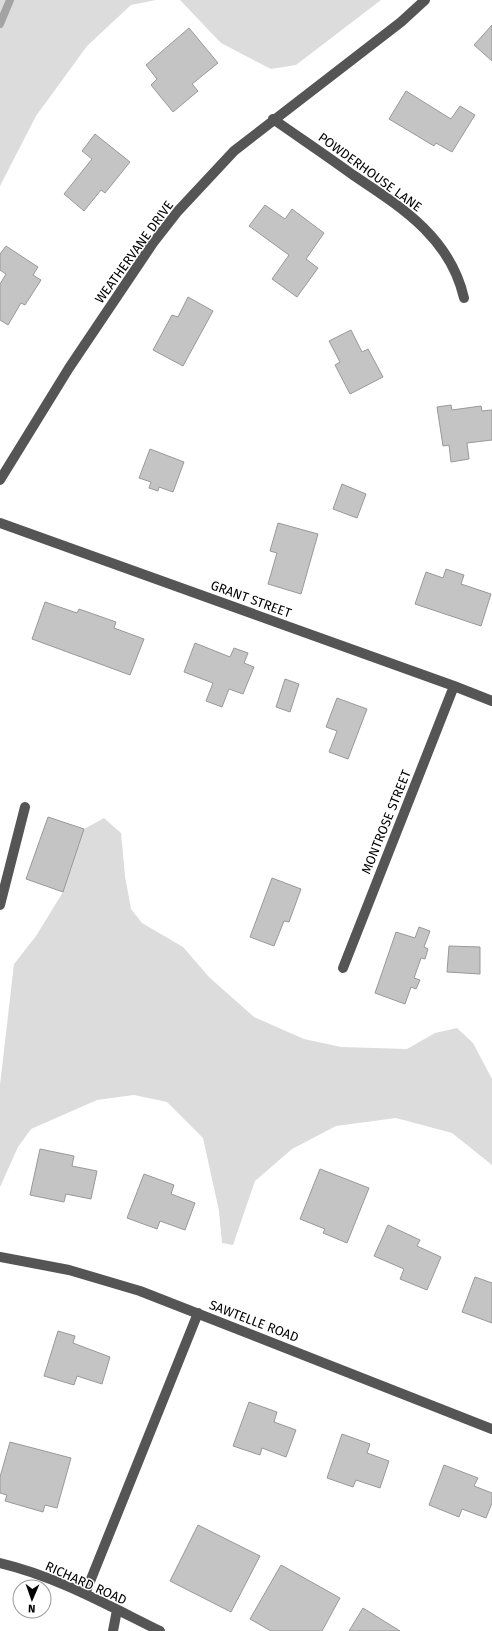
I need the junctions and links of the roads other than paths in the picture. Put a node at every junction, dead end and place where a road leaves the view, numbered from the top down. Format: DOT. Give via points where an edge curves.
graph roads {
  1 [pos="425,0"];
  2 [pos="273,119"];
  3 [pos="464,298"];
  4 [pos="0,480"];
  5 [pos="0,523"];
  6 [pos="454,686"];
  7 [pos="492,701"];
  8 [pos="25,807"];
  9 [pos="0,905"];
  10 [pos="343,968"];
  11 [pos="0,1257"];
  12 [pos="198,1313"];
  13 [pos="492,1429"];
  14 [pos="0,1563"];
  15 [pos="85,1594"];
  16 [pos="117,1610"];
  17 [pos="113,1631"];
  18 [pos="160,1631"];
  1 -- 2 [label="street, WEATHERVANE DRIVE" via="384,36"];
  2 -- 3 [label="street, POWDERHOUSE LANE" via="407,211 444,251 455,269"];
  2 -- 4 [label="street, WEATHERVANE DRIVE" via="234,151 206,179 153,243 69,368"];
  5 -- 6 [label="street, GRANT STREET"];
  6 -- 7 [label="street, GRANT STREET"];
  6 -- 10 [label="street, MONTROSE STREET"];
  8 -- 9 [label="street"];
  11 -- 12 [label="street, SAWTELLE ROAD" via="69,1270 140,1291"];
  12 -- 13 [label="street, SAWTELLE ROAD"];
  12 -- 15 [label="street"];
  14 -- 15 [label="street, RICHARD ROAD"];
  15 -- 16 [label="street, RICHARD ROAD"];
  16 -- 17 [label="street"];
  16 -- 18 [label="street, RICHARD ROAD"];
}
